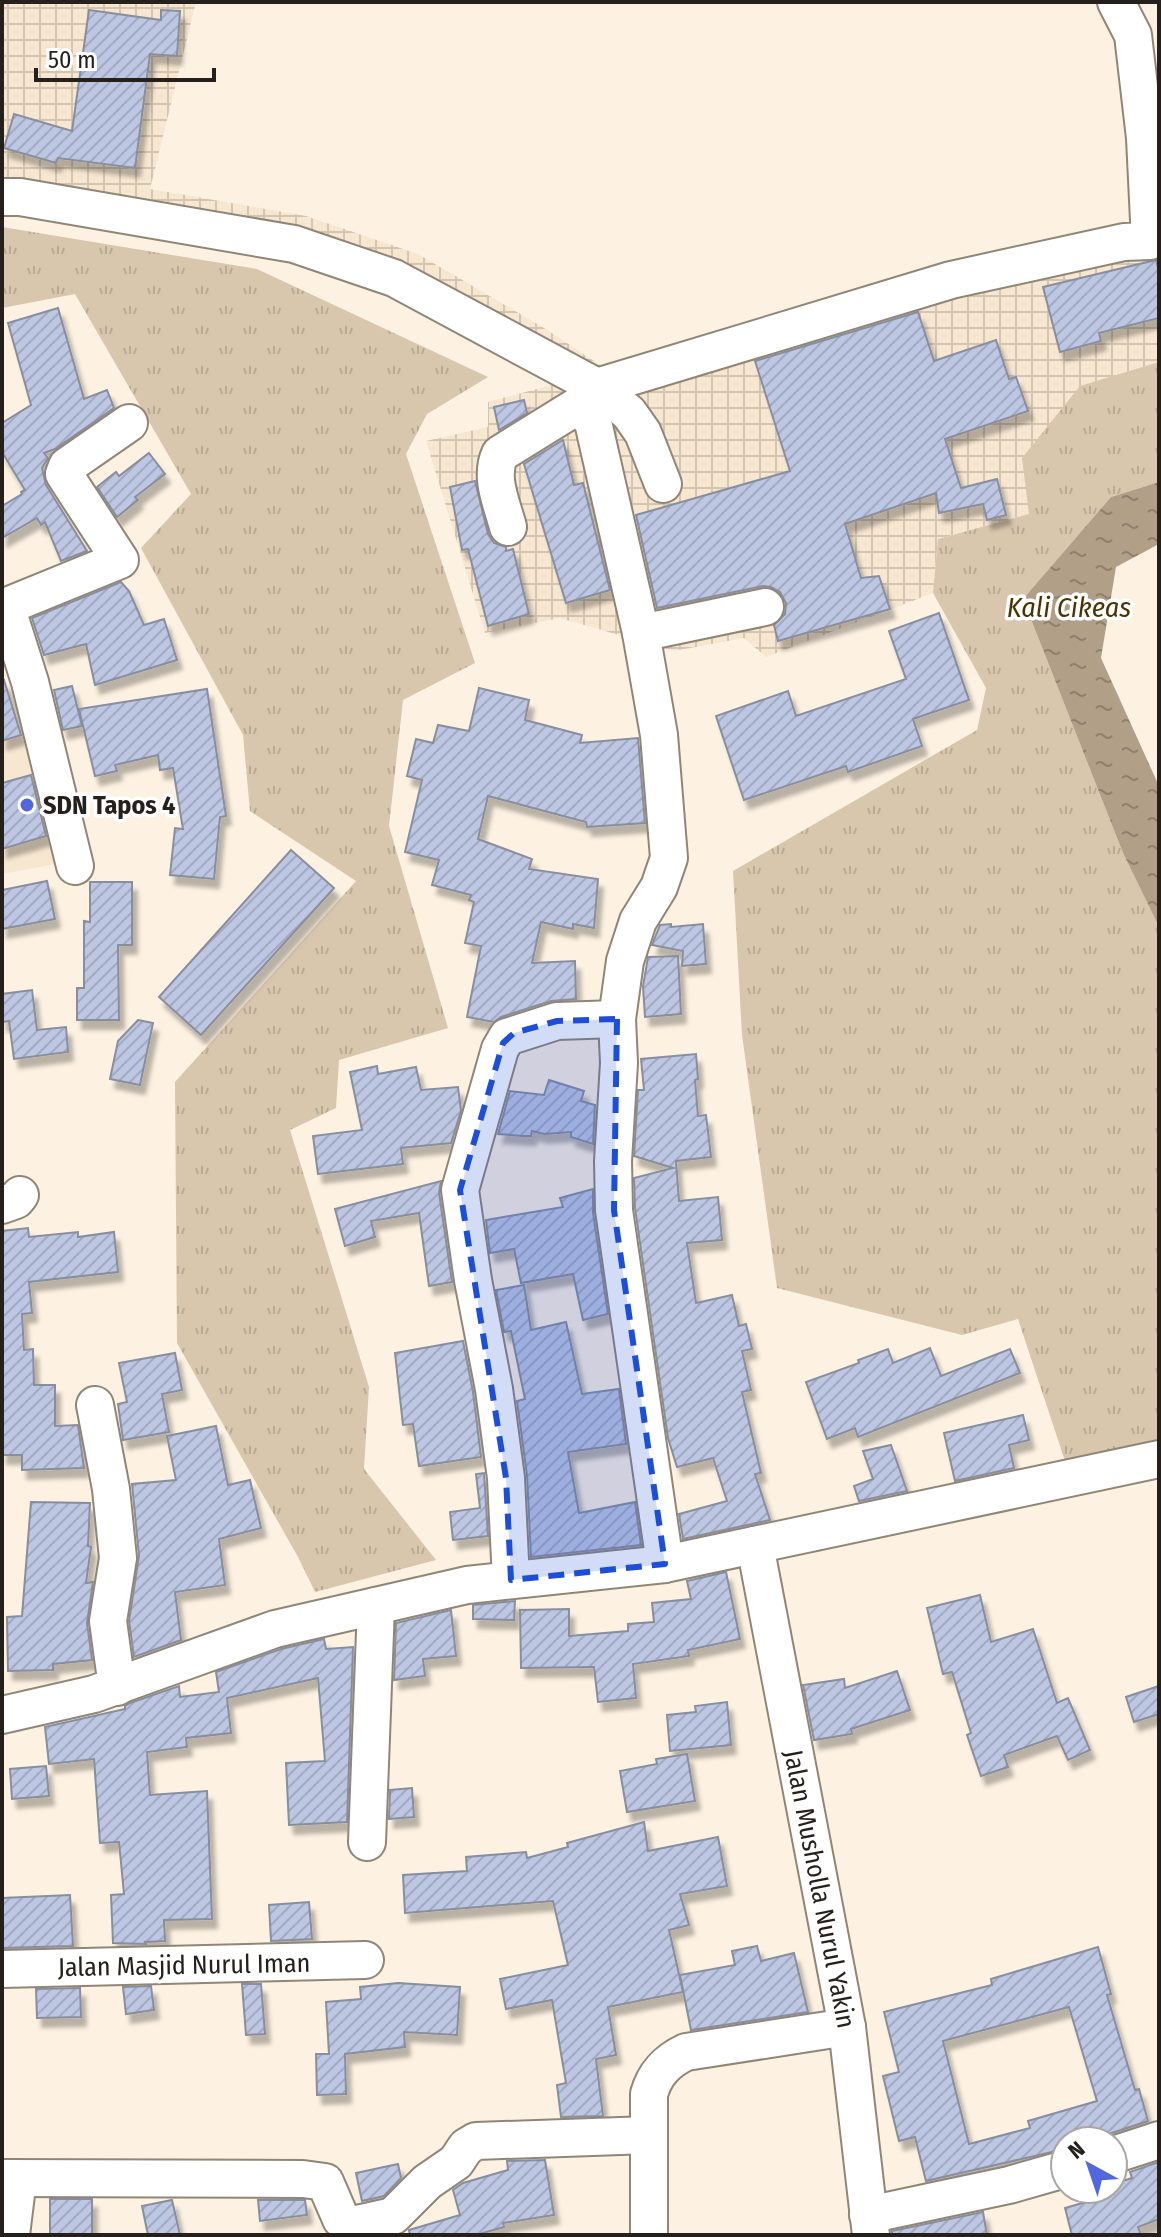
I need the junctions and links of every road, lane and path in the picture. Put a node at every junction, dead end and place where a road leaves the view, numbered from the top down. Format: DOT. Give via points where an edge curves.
graph roads {
  1 [pos="1116,2"];
  2 [pos="11,197"];
  3 [pos="588,396"];
  4 [pos="129,423"];
  5 [pos="663,484"];
  6 [pos="508,527"];
  7 [pos="4,607"];
  8 [pos="765,607"];
  9 [pos="641,633"];
  10 [pos="75,866"];
  11 [pos="617,1019"];
  12 [pos="95,1405"];
  13 [pos="1159,1459"];
  14 [pos="755,1545"];
  15 [pos="665,1564"];
  16 [pos="511,1580"];
  17 [pos="376,1606"];
  18 [pos="117,1687"];
  19 [pos="2,1715"];
  20 [pos="367,1842"];
  21 [pos="365,1960"];
  22 [pos="2,1969"];
  23 [pos="847,2027"];
  24 [pos="649,2135"];
  25 [pos="1159,2140"];
  26 [pos="1129,2150"];
  27 [pos="1049,2174"];
  28 [pos="10,2178"];
  29 [pos="869,2225"];
  30 [pos="11,2235"];
  31 [pos="649,2235"];
  1 -- 3 [label="street" via="1133,35 1150,241 1124,242 951,280"];
  2 -- 3 [label="street" via="294,244 394,278"];
  3 -- 5 [label="street" via="629,413"];
  3 -- 6 [label="street" via="500,454 495,477"];
  3 -- 9 [label="street"];
  4 -- 7 [label="street" via="67,466 64,474 120,560"];
  7 -- 10 [label="street" via="30,682"];
  8 -- 9 [label="street"];
  9 -- 11 [label="street" via="659,735 669,858 638,921"];
  11 -- 15 [label="street" via="614,1210"];
  11 -- 16 [label="street" via="557,1021 507,1037 460,1190 504,1463"];
  12 -- 18 [label="street" via="118,1558 108,1621"];
  13 -- 14 [label="street"];
  14 -- 15 [label="street"];
  14 -- 23 [label="street, Jalan Musholla Nurul Yakin"];
  15 -- 16 [label="street"];
  16 -- 17 [label="street"];
  17 -- 18 [label="street" via="275,1629"];
  17 -- 20 [label="street"];
  18 -- 19 [label="street"];
  21 -- 22 [label="street, Jalan Masjid Nurul Iman"];
  23 -- 24 [label="street" via="673,2058 658,2073 649,2094"];
  23 -- 29 [label="street, Jalan Musholla Nurul Yakin"];
  24 -- 28 [label="street" via="476,2141 393,2216 352,2225 341,2219 325,2182"];
  24 -- 31 [label="street"];
  25 -- 26 [label="street"];
  27 -- 29 [label="street"];
  28 -- 30 [label="street"];
}
